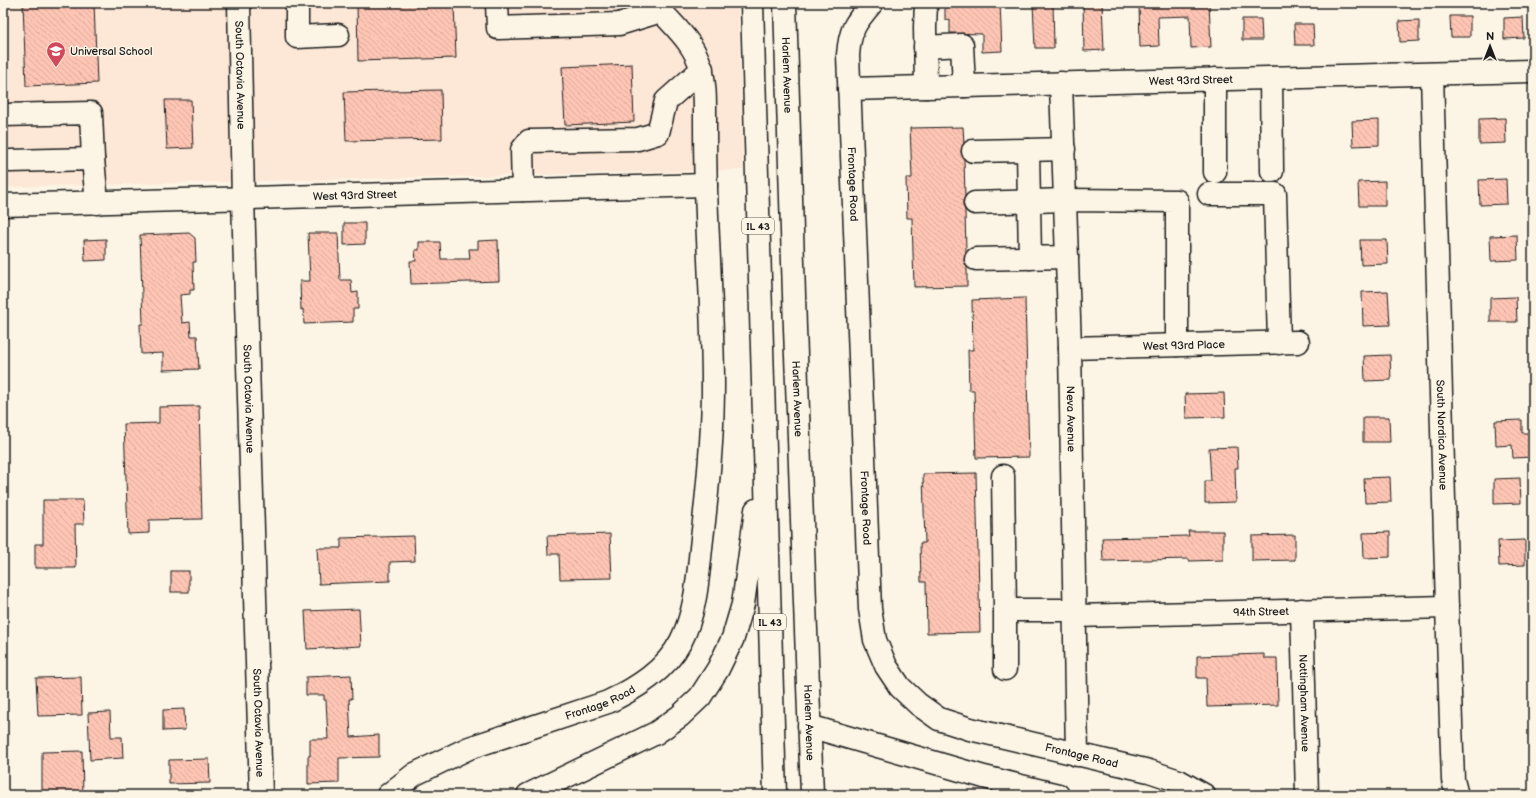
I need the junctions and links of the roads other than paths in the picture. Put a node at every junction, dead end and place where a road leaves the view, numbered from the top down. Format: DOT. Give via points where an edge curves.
graph roads {
  1 [pos="239,3"];
  2 [pos="297,3"];
  3 [pos="497,3"];
  4 [pos="752,3"];
  5 [pos="785,3"];
  6 [pos="872,3"];
  7 [pos="926,3"];
  8 [pos="659,7"];
  9 [pos="338,35"];
  10 [pos="925,47"];
  11 [pos="702,70"];
  12 [pos="1533,71"];
  13 [pos="1432,74"];
  14 [pos="1271,78"];
  15 [pos="1215,79"];
  16 [pos="1061,83"];
  17 [pos="964,86"];
  18 [pos="926,87"];
  19 [pos="849,89"];
  20 [pos="10,115"];
  21 [pos="1064,149"];
  22 [pos="1028,150"];
  23 [pos="974,151"];
  24 [pos="93,159"];
  25 [pos="10,160"];
  26 [pos="1272,171"];
  27 [pos="1215,172"];
  28 [pos="706,185"];
  29 [pos="523,190"];
  30 [pos="1209,194"];
  31 [pos="243,199"];
  32 [pos="1065,200"];
  33 [pos="1029,201"];
  34 [pos="97,203"];
  35 [pos="975,203"];
  36 [pos="3,205"];
  37 [pos="1067,257"];
  38 [pos="1030,258"];
  39 [pos="976,259"];
  40 [pos="1177,345"];
  41 [pos="1070,348"];
  42 [pos="764,449"];
  43 [pos="1003,476"];
  44 [pos="1447,607"];
  45 [pos="1005,610"];
  46 [pos="1302,610"];
  47 [pos="1075,613"];
  48 [pos="1005,669"];
  49 [pos="809,726"];
  50 [pos="1077,754"];
  51 [pos="261,795"];
  52 [pos="388,795"];
  53 [pos="528,795"];
  54 [pos="775,795"];
  55 [pos="812,795"];
  56 [pos="1058,795"];
  57 [pos="1204,795"];
  58 [pos="1306,795"];
  59 [pos="1457,795"];
  1 -- 31 [label="street, South Octavia Avenue"];
  2 -- 9 [label="street" via="297,37"];
  3 -- 8 [label="street" via="498,28 619,24"];
  4 -- 42 [label="street, IL 43"];
  5 -- 49 [label="street, Harlem Avenue"];
  6 -- 19 [label="street, Frontage Road" via="856,21 850,37"];
  7 -- 10 [label="street"];
  8 -- 11 [label="street, Frontage Road" via="695,52"];
  10 -- 17 [label="street" via="962,45"];
  10 -- 18 [label="street"];
  11 -- 28 [label="street, Frontage Road" via="705,91"];
  11 -- 29 [label="street" via="666,101 658,133 638,139 529,142 522,150"];
  12 -- 13 [label="street, West 93rd Street"];
  13 -- 14 [label="street, West 93rd Street"];
  13 -- 44 [label="street, South Nordica Avenue"];
  14 -- 15 [label="street, West 93rd Street"];
  14 -- 26 [label="street"];
  15 -- 16 [label="street, West 93rd Street"];
  15 -- 27 [label="street"];
  16 -- 17 [label="street, West 93rd Street"];
  16 -- 21 [label="street, Neva Avenue"];
  17 -- 18 [label="street, West 93rd Street"];
  18 -- 19 [label="street, West 93rd Street"];
  19 -- 50 [label="street, Frontage Road" via="870,609 875,640 886,666 900,687 939,719 970,729"];
  20 -- 24 [label="street" via="91,113"];
  21 -- 22 [label="street"];
  21 -- 32 [label="street, Neva Avenue"];
  22 -- 23 [label="street"];
  22 -- 33 [label="street"];
  24 -- 25 [label="street"];
  24 -- 34 [label="street"];
  28 -- 29 [label="street, West 93rd Street"];
  28 -- 52 [label="street, Frontage Road" via="713,386 712,428 698,575 691,616 680,642 649,679 628,692 608,702 469,748 415,774"];
  29 -- 31 [label="street, West 93rd Street"];
  30 -- 40 [label="street, West 93rd Place" via="1275,194 1289,342"];
  31 -- 34 [label="street, West 93rd Street"];
  31 -- 51 [label="street, South Octavia Avenue"];
  32 -- 33 [label="street"];
  32 -- 37 [label="street, Neva Avenue"];
  32 -- 40 [label="street" via="1177,201"];
  33 -- 35 [label="street"];
  33 -- 38 [label="street"];
  34 -- 36 [label="street, West 93rd Street"];
  37 -- 38 [label="street"];
  37 -- 41 [label="street, Neva Avenue"];
  38 -- 39 [label="street"];
  40 -- 41 [label="street, West 93rd Place"];
  41 -- 47 [label="street, Neva Avenue"];
  42 -- 53 [label="street" via="743,604 733,638 718,669 700,697 680,716 656,733"];
  42 -- 54 [label="street, IL 43"];
  43 -- 45 [label="street"];
  44 -- 46 [label="street, 94th Street"];
  44 -- 59 [label="street, South Nordica Avenue" via="1453,780"];
  45 -- 47 [label="street, 94th Street"];
  45 -- 48 [label="street"];
  46 -- 47 [label="street, 94th Street"];
  46 -- 58 [label="street, Nottingham Avenue"];
  47 -- 50 [label="street, Neva Avenue"];
  49 -- 55 [label="street, Harlem Avenue"];
  49 -- 56 [label="street" via="984,777"];
  50 -- 57 [label="street, Frontage Road" via="1149,771"];
}
